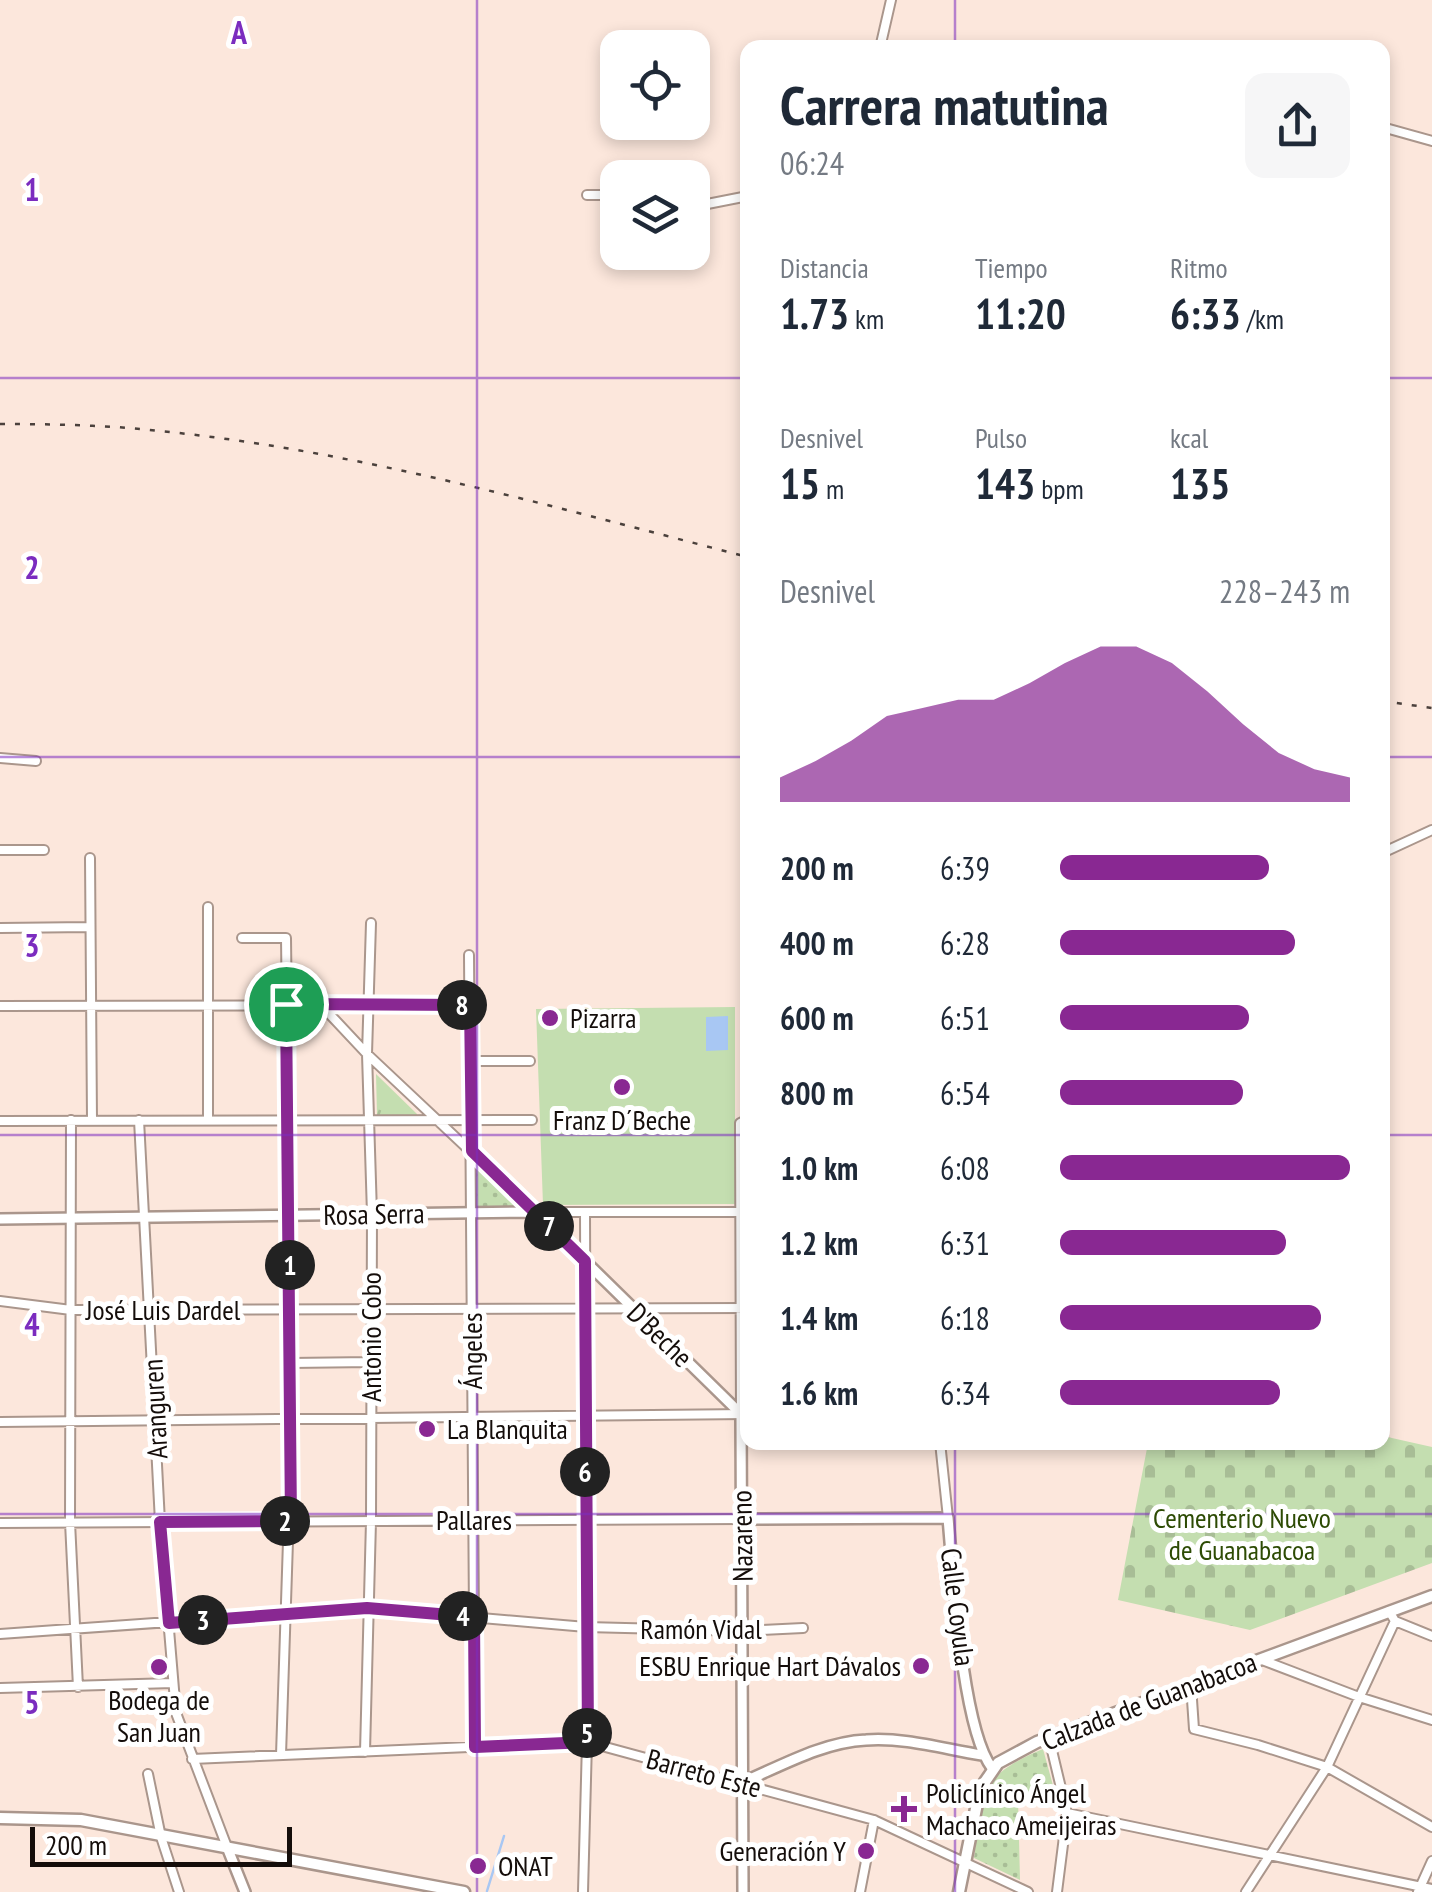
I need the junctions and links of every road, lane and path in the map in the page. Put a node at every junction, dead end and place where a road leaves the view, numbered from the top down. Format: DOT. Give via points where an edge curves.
graph roads {
  1 [pos="891,0"];
  2 [pos="882,40"];
  3 [pos="1390,129"];
  4 [pos="1432,142"];
  5 [pos="587,195"];
  6 [pos="600,195"];
  7 [pos="740,198"];
  8 [pos="710,203"];
  9 [pos="0,758"];
  10 [pos="36,760"];
  11 [pos="1432,830"];
  12 [pos="0,850"];
  13 [pos="44,850"];
  14 [pos="1390,850"];
  15 [pos="90,858"];
  16 [pos="208,907"];
  17 [pos="371,923"];
  18 [pos="90,927"];
  19 [pos="0,928"];
  20 [pos="242,938"];
  21 [pos="469,955"];
  22 [pos="286,1004"];
  23 [pos="321,1005"];
  24 [pos="470,1005"];
  25 [pos="0,1006"];
  26 [pos="89,1006"];
  27 [pos="208,1006"];
  28 [pos="369,1006"];
  29 [pos="368,1054"];
  30 [pos="471,1061"];
  31 [pos="530,1061"];
  32 [pos="70,1120"];
  33 [pos="92,1120"];
  34 [pos="139,1120"];
  35 [pos="208,1120"];
  36 [pos="288,1120"];
  37 [pos="369,1120"];
  38 [pos="437,1120"];
  39 [pos="472,1120"];
  40 [pos="532,1120"];
  41 [pos="0,1122"];
  42 [pos="472,1151"];
  43 [pos="471,1212"];
  44 [pos="534,1212"];
  45 [pos="585,1212"];
  46 [pos="740,1212"];
  47 [pos="372,1214"];
  48 [pos="290,1215"];
  49 [pos="144,1217"];
  50 [pos="70,1218"];
  51 [pos="0,1219"];
  52 [pos="585,1261"];
  53 [pos="0,1301"];
  54 [pos="585,1308"];
  55 [pos="740,1308"];
  56 [pos="150,1309"];
  57 [pos="370,1309"];
  58 [pos="634,1309"];
  59 [pos="70,1310"];
  60 [pos="290,1310"];
  61 [pos="472,1310"];
  62 [pos="372,1362"];
  63 [pos="290,1363"];
  64 [pos="740,1410"];
  65 [pos="740,1414"];
  66 [pos="586,1416"];
  67 [pos="473,1417"];
  68 [pos="292,1418"];
  69 [pos="371,1418"];
  70 [pos="156,1420"];
  71 [pos="72,1421"];
  72 [pos="0,1422"];
  73 [pos="743,1450"];
  74 [pos="941,1450"];
  75 [pos="948,1518"];
  76 [pos="742,1519"];
  77 [pos="472,1520"];
  78 [pos="584,1520"];
  79 [pos="291,1521"];
  80 [pos="371,1521"];
  81 [pos="70,1522"];
  82 [pos="160,1522"];
  83 [pos="0,1523"];
  84 [pos="1432,1596"];
  85 [pos="367,1608"];
  86 [pos="286,1612"];
  87 [pos="1392,1616"];
  88 [pos="474,1617"];
  89 [pos="169,1623"];
  90 [pos="586,1627"];
  91 [pos="804,1628"];
  92 [pos="76,1630"];
  93 [pos="743,1630"];
  94 [pos="0,1634"];
  95 [pos="1432,1636"];
  96 [pos="1260,1660"];
  97 [pos="174,1682"];
  98 [pos="1192,1685"];
  99 [pos="78,1687"];
  100 [pos="0,1688"];
  101 [pos="1359,1697"];
  102 [pos="1432,1720"];
  103 [pos="1050,1738"];
  104 [pos="588,1742"];
  105 [pos="475,1747"];
  106 [pos="365,1752"];
  107 [pos="281,1755"];
  108 [pos="982,1755"];
  109 [pos="192,1759"];
  110 [pos="1327,1767"];
  111 [pos="992,1768"];
  112 [pos="148,1774"];
  113 [pos="742,1782"];
  114 [pos="1067,1812"];
  115 [pos="0,1818"];
  116 [pos="874,1820"];
  117 [pos="1432,1827"];
  118 [pos="161,1837"];
  119 [pos="228,1847"];
  120 [pos="1272,1855"];
  121 [pos="964,1861"];
  122 [pos="1432,1861"];
  123 [pos="1016,1889"];
  124 [pos="1420,1889"];
  125 [pos="1432,1889"];
  126 [pos="442,1890"];
  127 [pos="179,1892"];
  128 [pos="244,1892"];
  129 [pos="464,1892"];
  130 [pos="582,1892"];
  131 [pos="743,1892"];
  132 [pos="860,1892"];
  133 [pos="959,1892"];
  134 [pos="1028,1892"];
  135 [pos="1057,1892"];
  136 [pos="1246,1892"];
  1 -- 2 [label="street"];
  3 -- 4 [label="street"];
  5 -- 6 [label="street"];
  7 -- 8 [label="street"];
  9 -- 10 [label="street"];
  11 -- 14 [label="street"];
  12 -- 13 [label="street"];
  15 -- 18 [label="street"];
  16 -- 27 [label="street"];
  17 -- 28 [label="street, Antonio Cobo"];
  18 -- 19 [label="street"];
  18 -- 26 [label="street"];
  20 -- 22 [label="street" via="286,938"];
  21 -- 24 [label="street, Ángeles"];
  22 -- 23 [label="street"];
  22 -- 27 [label="street"];
  22 -- 36 [label="street"];
  23 -- 28 [label="street"];
  23 -- 29 [label="street, D'Beche"];
  24 -- 28 [label="street"];
  24 -- 30 [label="street, Ángeles"];
  25 -- 26 [label="street"];
  26 -- 27 [label="street"];
  26 -- 33 [label="street"];
  27 -- 35 [label="street"];
  28 -- 29 [label="street, Antonio Cobo"];
  29 -- 37 [label="street, Antonio Cobo"];
  29 -- 38 [label="street, D'Beche"];
  30 -- 31 [label="street"];
  30 -- 39 [label="street, Ángeles"];
  32 -- 33 [label="street"];
  32 -- 41 [label="street"];
  32 -- 50 [label="street"];
  33 -- 34 [label="street"];
  34 -- 35 [label="street"];
  34 -- 49 [label="street, Aranguren"];
  35 -- 36 [label="street"];
  36 -- 37 [label="street"];
  36 -- 48 [label="street"];
  37 -- 38 [label="street"];
  37 -- 47 [label="street, Antonio Cobo"];
  38 -- 39 [label="street"];
  38 -- 42 [label="street, D'Beche"];
  39 -- 40 [label="street"];
  39 -- 42 [label="street, Ángeles"];
  42 -- 43 [label="street, Ángeles"];
  42 -- 44 [label="street, D'Beche"];
  43 -- 44 [label="street, Rosa Serra"];
  43 -- 47 [label="street, Rosa Serra"];
  43 -- 61 [label="street, Ángeles"];
  44 -- 45 [label="street, Rosa Serra"];
  44 -- 52 [label="street, D'Beche"];
  45 -- 46 [label="street, Rosa Serra"];
  45 -- 52 [label="street"];
  47 -- 48 [label="street, Rosa Serra"];
  47 -- 57 [label="street, Antonio Cobo"];
  48 -- 49 [label="street, Rosa Serra"];
  48 -- 60 [label="street"];
  49 -- 50 [label="street, Rosa Serra"];
  49 -- 56 [label="street, Aranguren"];
  50 -- 51 [label="street, Rosa Serra"];
  50 -- 59 [label="street"];
  52 -- 54 [label="street"];
  52 -- 58 [label="street, D'Beche"];
  53 -- 59 [label="street, José Luis Dardel"];
  54 -- 58 [label="street, José Luis Dardel"];
  54 -- 61 [label="street, José Luis Dardel"];
  54 -- 66 [label="street"];
  55 -- 58 [label="street, José Luis Dardel"];
  56 -- 59 [label="street, José Luis Dardel"];
  56 -- 60 [label="street, José Luis Dardel"];
  56 -- 70 [label="street, Aranguren"];
  57 -- 60 [label="street, José Luis Dardel"];
  57 -- 61 [label="street, José Luis Dardel"];
  57 -- 62 [label="street, Antonio Cobo"];
  58 -- 64 [label="street, D'Beche"];
  59 -- 71 [label="street"];
  60 -- 63 [label="street"];
  61 -- 67 [label="street, Ángeles"];
  62 -- 63 [label="street"];
  62 -- 69 [label="street, Antonio Cobo"];
  63 -- 68 [label="street"];
  65 -- 66 [label="street"];
  66 -- 67 [label="street"];
  66 -- 78 [label="street"];
  67 -- 69 [label="street"];
  67 -- 77 [label="street, Ángeles"];
  68 -- 69 [label="street"];
  68 -- 70 [label="street"];
  68 -- 79 [label="street"];
  69 -- 80 [label="street, Antonio Cobo"];
  70 -- 71 [label="street"];
  70 -- 82 [label="street, Aranguren"];
  71 -- 72 [label="street"];
  71 -- 81 [label="street"];
  73 -- 76 [label="street, Nazareno"];
  74 -- 75 [label="street, Calle Coyula"];
  75 -- 76 [label="street, Pallares"];
  75 -- 108 [label="street, Calle Coyula"];
  76 -- 78 [label="street, Pallares"];
  76 -- 93 [label="street, Nazareno"];
  77 -- 78 [label="street, Pallares"];
  77 -- 80 [label="street, Pallares"];
  77 -- 88 [label="street, Ángeles"];
  78 -- 90 [label="street"];
  79 -- 80 [label="street, Pallares"];
  79 -- 82 [label="street, Pallares"];
  79 -- 86 [label="street"];
  80 -- 85 [label="street, Antonio Cobo"];
  81 -- 82 [label="street, Pallares"];
  81 -- 83 [label="street, Pallares"];
  81 -- 92 [label="street"];
  82 -- 89 [label="street, Aranguren"];
  84 -- 87 [label="main road, Calzada de Guanabacoa"];
  85 -- 86 [label="street, Ramón Vidal"];
  85 -- 88 [label="street, Ramón Vidal"];
  85 -- 106 [label="street, Antonio Cobo"];
  86 -- 89 [label="street, Ramón Vidal"];
  86 -- 107 [label="street"];
  87 -- 95 [label="street"];
  87 -- 96 [label="main road, Calzada de Guanabacoa"];
  87 -- 101 [label="street"];
  88 -- 90 [label="street, Ramón Vidal"];
  88 -- 105 [label="street, Ángeles"];
  89 -- 92 [label="street, Ramón Vidal"];
  89 -- 97 [label="street, Aranguren"];
  90 -- 93 [label="street, Ramón Vidal"];
  90 -- 104 [label="street"];
  91 -- 93 [label="street, Ramón Vidal"];
  92 -- 94 [label="street, Ramón Vidal"];
  92 -- 99 [label="street"];
  93 -- 113 [label="street, Nazareno"];
  96 -- 98 [label="main road, Calzada de Guanabacoa"];
  96 -- 101 [label="street"];
  97 -- 99 [label="street"];
  97 -- 109 [label="street, Aranguren"];
  98 -- 103 [label="main road, Calzada de Guanabacoa"];
  98 -- 110 [label="street" via="1194,1729"];
  99 -- 100 [label="street"];
  101 -- 102 [label="street"];
  101 -- 110 [label="street"];
  103 -- 111 [label="main road, Calzada de Guanabacoa"];
  103 -- 114 [label="street"];
  104 -- 105 [label="street, Barreto Este"];
  104 -- 113 [label="street, Barreto Este"];
  104 -- 130 [label="street"];
  105 -- 106 [label="street, Barreto Este"];
  106 -- 107 [label="street, Barreto Este"];
  107 -- 109 [label="street, Barreto Este"];
  108 -- 111 [label="street, Calle Coyula"];
  108 -- 113 [label="street" via="866,1740 832,1746"];
  109 -- 119 [label="street"];
  110 -- 117 [label="street"];
  110 -- 120 [label="street"];
  111 -- 121 [label="main road" via="980,1789"];
  112 -- 118 [label="street"];
  113 -- 116 [label="street, Barreto Este"];
  113 -- 131 [label="street, Nazareno"];
  114 -- 120 [label="street"];
  114 -- 135 [label="street"];
  115 -- 118 [label="main road" via="81,1820"];
  116 -- 121 [label="street, Barreto Este"];
  116 -- 132 [label="street"];
  118 -- 119 [label="main road"];
  118 -- 127 [label="street"];
  119 -- 126 [label="main road"];
  119 -- 128 [label="street"];
  120 -- 124 [label="street"];
  120 -- 136 [label="street"];
  121 -- 123 [label="street, Barreto Este"];
  121 -- 133 [label="main road"];
  122 -- 124 [label="street"];
  123 -- 134 [label="street, Barreto Este"];
  124 -- 125 [label="street"];
  126 -- 129 [label="main road"];
}
